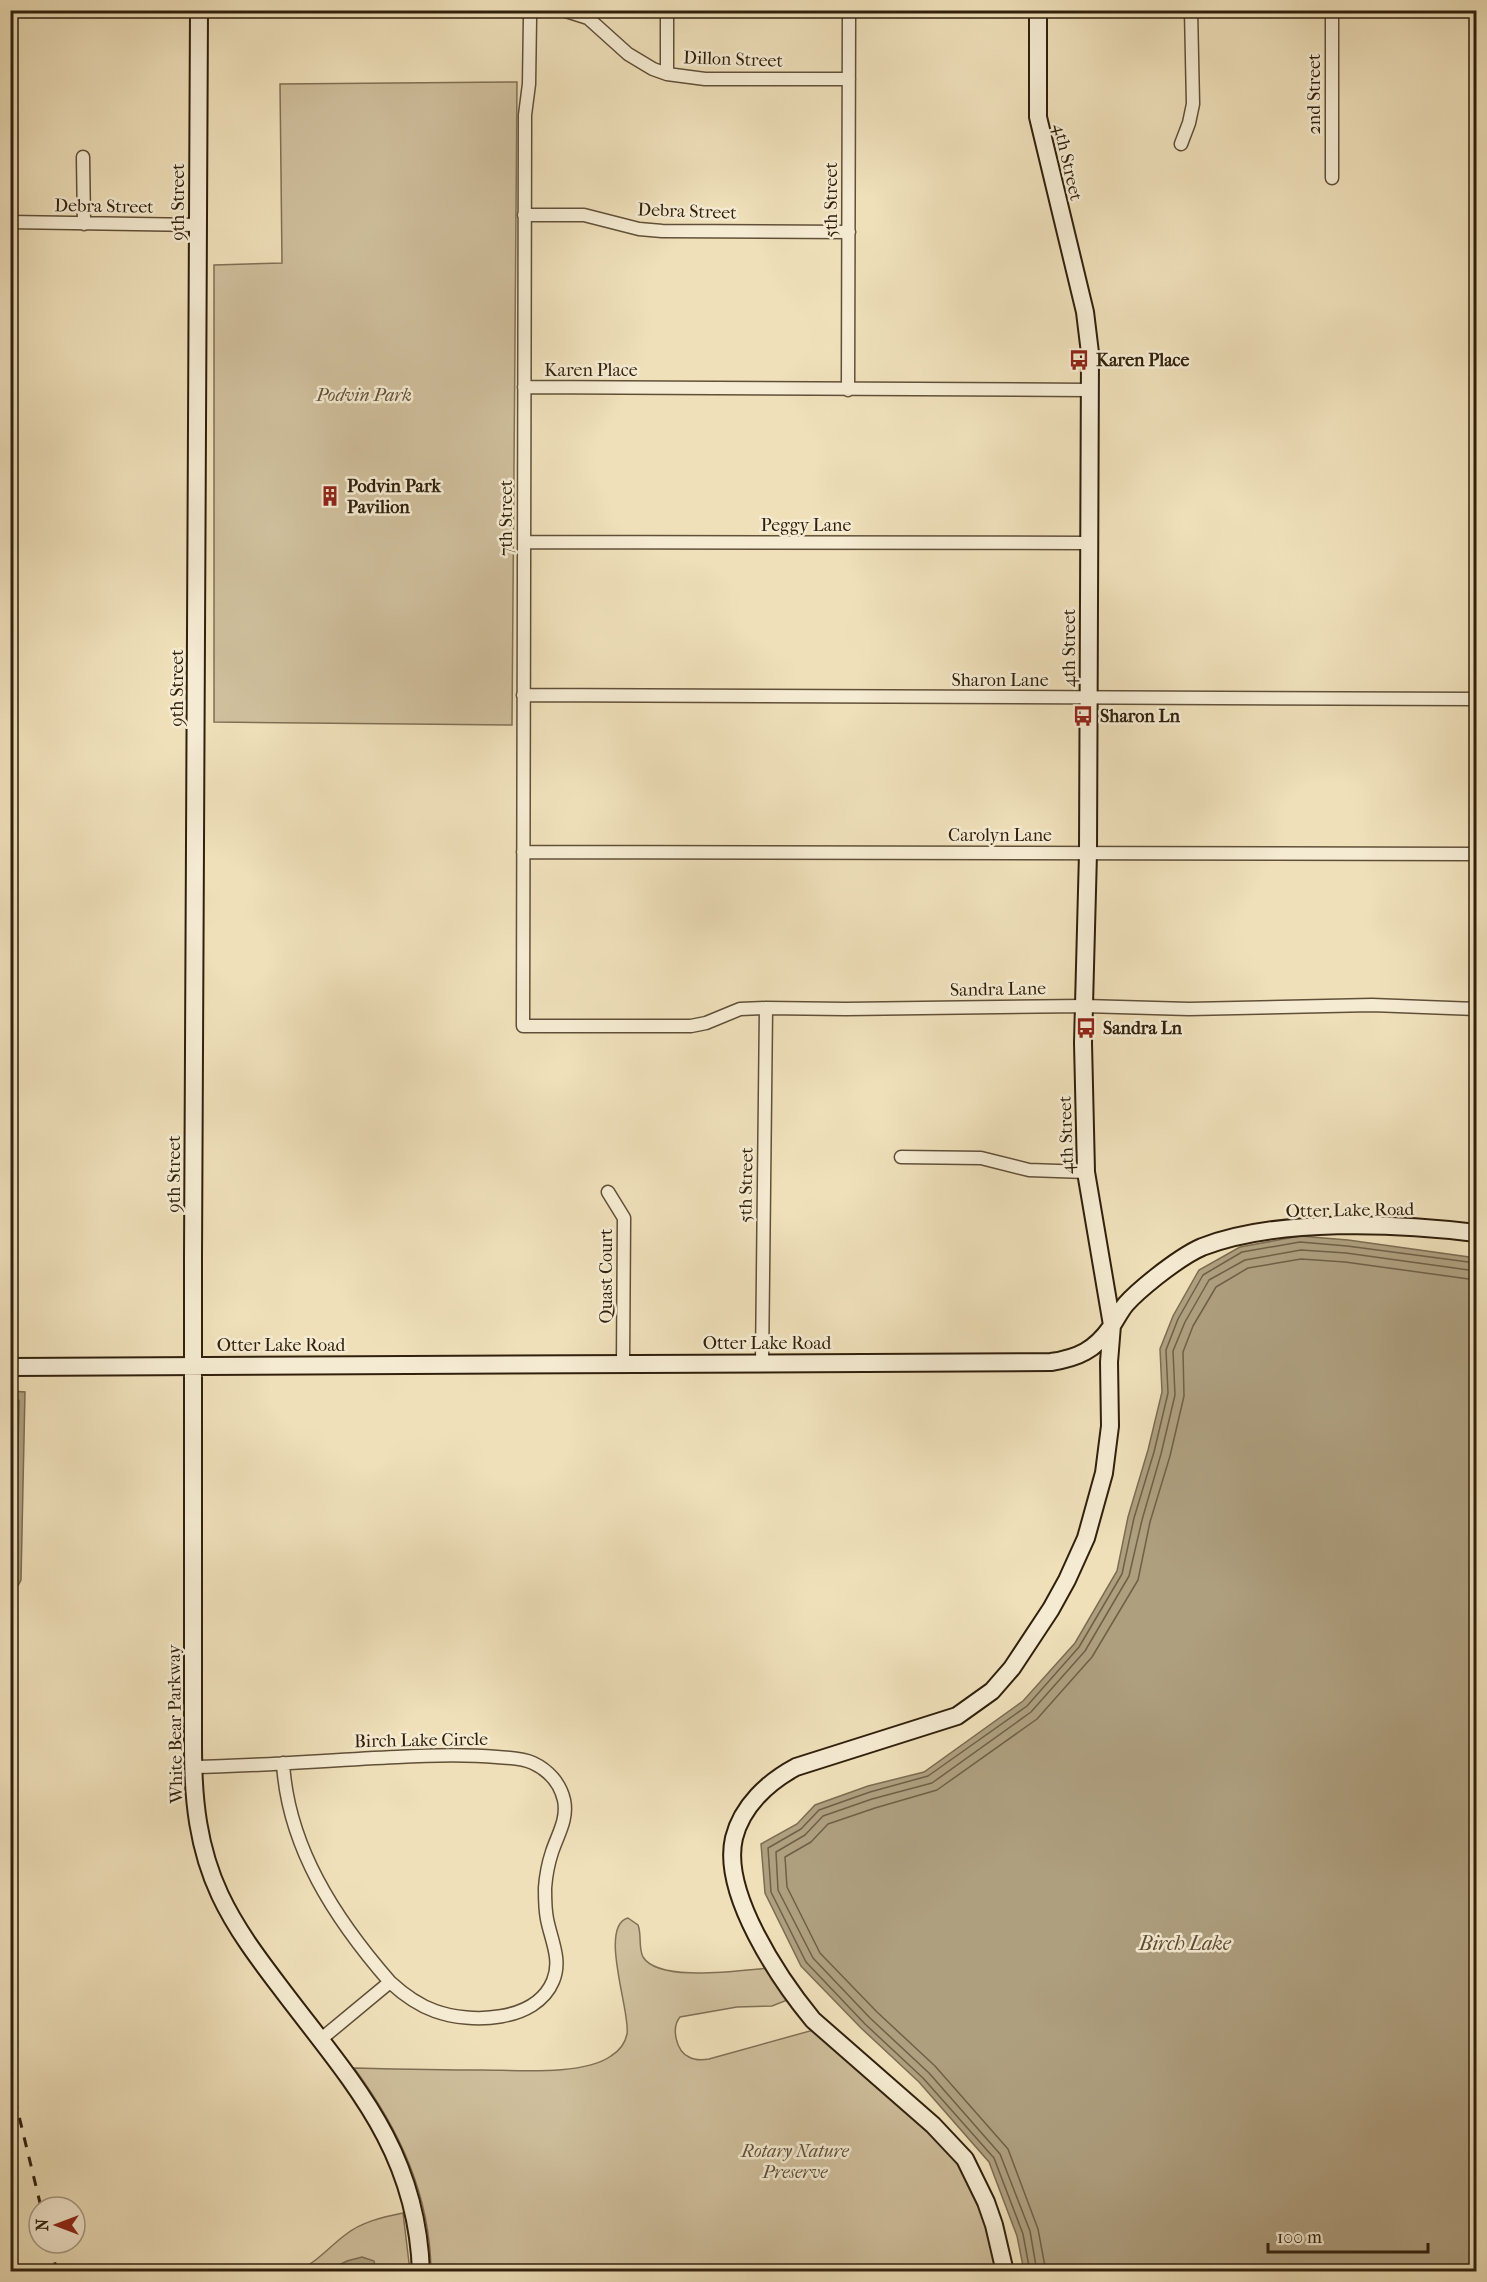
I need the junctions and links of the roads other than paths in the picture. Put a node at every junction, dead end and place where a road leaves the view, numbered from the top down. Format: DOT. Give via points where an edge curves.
graph roads {
  1 [pos="199,10"];
  2 [pos="527,10"];
  3 [pos="563,10"];
  4 [pos="667,10"];
  5 [pos="849,10"];
  6 [pos="1038,10"];
  7 [pos="1191,10"];
  8 [pos="1332,10"];
  9 [pos="667,74"];
  10 [pos="849,79"];
  11 [pos="1181,144"];
  12 [pos="83,157"];
  13 [pos="1332,177"];
  14 [pos="525,215"];
  15 [pos="10,222"];
  16 [pos="84,224"];
  17 [pos="198,225"];
  18 [pos="849,232"];
  19 [pos="524,387"];
  20 [pos="848,390"];
  21 [pos="1090,390"];
  22 [pos="524,542"];
  23 [pos="1089,543"];
  24 [pos="523,695"];
  25 [pos="1088,698"];
  26 [pos="1476,699"];
  27 [pos="523,852"];
  28 [pos="1088,853"];
  29 [pos="1476,854"];
  30 [pos="1084,1006"];
  31 [pos="766,1008"];
  32 [pos="1476,1009"];
  33 [pos="523,1026"];
  34 [pos="902,1157"];
  35 [pos="1086,1172"];
  36 [pos="608,1192"];
  37 [pos="1476,1233"];
  38 [pos="1112,1325"];
  39 [pos="762,1363"];
  40 [pos="623,1364"];
  41 [pos="193,1366"];
  42 [pos="10,1367"];
  43 [pos="283,1763"];
  44 [pos="193,1767"];
  45 [pos="390,1982"];
  46 [pos="320,2040"];
  47 [pos="421,2271"];
  48 [pos="1005,2271"];
  1 -- 17 [label="street, 9th Street"];
  2 -- 14 [label="street, 7th Street" via="530,18"];
  3 -- 9 [label="street, Dillon Street" via="588,18 628,54"];
  4 -- 9 [label="street"];
  5 -- 10 [label="street, 5th Street"];
  6 -- 21 [label="street, 4th Street" via="1038,117 1085,312"];
  7 -- 11 [label="street" via="1193,104"];
  8 -- 13 [label="street, 2nd Street"];
  9 -- 10 [label="street, Dillon Street" via="705,79"];
  10 -- 18 [label="street, 5th Street"];
  12 -- 16 [label="street"];
  14 -- 18 [label="street, Debra Street" via="584,215 662,231"];
  14 -- 19 [label="street, 7th Street"];
  15 -- 16 [label="street, Debra Street"];
  16 -- 17 [label="street, Debra Street"];
  17 -- 41 [label="street, 9th Street"];
  18 -- 20 [label="street, 5th Street"];
  19 -- 20 [label="street, Karen Place"];
  19 -- 22 [label="street, 7th Street"];
  20 -- 21 [label="street, Karen Place"];
  21 -- 23 [label="street, 4th Street"];
  22 -- 23 [label="street, Peggy Lane"];
  22 -- 24 [label="street, 7th Street"];
  23 -- 25 [label="street, 4th Street"];
  24 -- 25 [label="street, Sharon Lane"];
  24 -- 27 [label="street, 7th Street"];
  25 -- 26 [label="street, Sharon Lane"];
  25 -- 28 [label="street, 4th Street"];
  27 -- 28 [label="street, Carolyn Lane"];
  27 -- 33 [label="street, 7th Street"];
  28 -- 29 [label="street, Carolyn Lane"];
  28 -- 30 [label="street, 4th Street"];
  30 -- 31 [label="street, Sandra Lane"];
  30 -- 32 [label="street, Sandra Lane" via="1189,1009 1372,1005"];
  30 -- 35 [label="street, 4th Street"];
  31 -- 33 [label="street, Sandra Lane" via="740,1009 691,1026"];
  31 -- 39 [label="street, 5th Street"];
  34 -- 35 [label="street" via="981,1158 1029,1170"];
  35 -- 38 [label="street, 4th Street"];
  36 -- 40 [label="street, Quast Court" via="624,1218"];
  37 -- 38 [label="street, Otter Lake Road" via="1328,1226 1234,1237 1191,1253 1155,1277 1125,1305"];
  38 -- 39 [label="street, Otter Lake Road" via="1100,1343 1082,1354 1051,1362"];
  38 -- 48 [label="street, 4th Street" via="1110,1426 1104,1473 1086,1538 1051,1609 1006,1676 976,1705 957,1716 796,1767 777,1778 746,1811 732,1855 738,1887 754,1932 781,1979 813,2020 933,2125 965,2159 986,2202"];
  39 -- 40 [label="street, Otter Lake Road"];
  40 -- 41 [label="street, Otter Lake Road"];
  41 -- 42 [label="street, Otter Lake Road"];
  41 -- 44 [label="street, White Bear Parkway"];
  43 -- 44 [label="street, Birch Lake Circle"];
  43 -- 45 [label="street, Birch Lake Circle" via="291,1815 313,1872 341,1918"];
  43 -- 45 [label="street, Birch Lake Circle" via="482,1755 532,1763 549,1774 559,1787 565,1818 550,1858 545,1891 557,1967 543,1996 508,2014 469,2018 430,2009"];
  44 -- 46 [label="street, White Bear Parkway" via="200,1832 219,1893 248,1944"];
  45 -- 46 [label="street"];
  46 -- 47 [label="street, White Bear Parkway" via="368,2106 396,2156 413,2210"];
}
